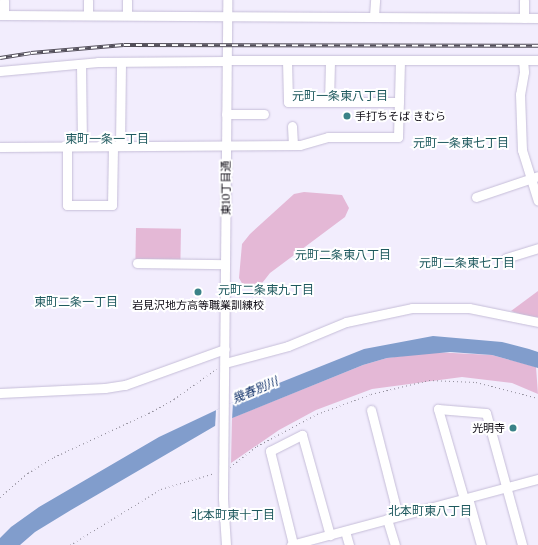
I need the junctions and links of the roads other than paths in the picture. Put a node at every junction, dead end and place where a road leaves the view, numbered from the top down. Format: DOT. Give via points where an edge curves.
graph roads {
  1 [pos="4,0"];
  2 [pos="88,0"];
  3 [pos="127,0"];
  4 [pos="227,0"];
  5 [pos="375,0"];
  6 [pos="524,0"];
  7 [pos="2,15"];
  8 [pos="88,15"];
  9 [pos="127,15"];
  10 [pos="227,16"];
  11 [pos="374,16"];
  12 [pos="524,18"];
  13 [pos="538,18"];
  14 [pos="287,60"];
  15 [pos="330,60"];
  16 [pos="400,60"];
  17 [pos="523,60"];
  18 [pos="538,60"];
  19 [pos="226,61"];
  20 [pos="122,62"];
  21 [pos="81,64"];
  22 [pos="0,71"];
  23 [pos="329,102"];
  24 [pos="399,102"];
  25 [pos="226,114"];
  26 [pos="264,114"];
  27 [pos="292,126"];
  28 [pos="226,144"];
  29 [pos="117,145"];
  30 [pos="293,145"];
  31 [pos="67,146"];
  32 [pos="82,146"];
  33 [pos="0,147"];
  34 [pos="534,177"];
  35 [pos="476,197"];
  36 [pos="538,201"];
  37 [pos="538,248"];
  38 [pos="506,258"];
  39 [pos="137,263"];
  40 [pos="225,264"];
  41 [pos="538,322"];
  42 [pos="225,349"];
  43 [pos="225,363"];
  44 [pos="0,393"];
  45 [pos="371,410"];
  46 [pos="538,479"];
  47 [pos="506,488"];
  48 [pos="466,498"];
  49 [pos="398,516"];
  50 [pos="387,519"];
  51 [pos="345,531"];
  52 [pos="330,535"];
  53 [pos="226,545"];
  54 [pos="292,545"];
  55 [pos="349,545"];
  56 [pos="395,545"];
  57 [pos="481,545"];
  58 [pos="522,545"];
  1 -- 7 [label="street"];
  2 -- 8 [label="street"];
  3 -- 9 [label="street"];
  4 -- 10 [label="street, 東10丁目通"];
  5 -- 11 [label="street"];
  6 -- 12 [label="street"];
  7 -- 8 [label="street"];
  8 -- 9 [label="street"];
  9 -- 10 [label="street"];
  10 -- 11 [label="street"];
  10 -- 19 [label="street, 東10丁目通"];
  11 -- 12 [label="street"];
  12 -- 13 [label="street"];
  14 -- 15 [label="street"];
  14 -- 19 [label="street"];
  14 -- 23 [label="street" via="288,102"];
  15 -- 16 [label="street"];
  15 -- 23 [label="street"];
  16 -- 17 [label="street"];
  16 -- 24 [label="street"];
  17 -- 18 [label="street"];
  17 -- 34 [label="street" via="524,72 520,94 522,150"];
  19 -- 20 [label="street"];
  19 -- 25 [label="street, 東10丁目通"];
  20 -- 21 [label="street"];
  20 -- 29 [label="street"];
  21 -- 22 [label="street"];
  21 -- 32 [label="street"];
  23 -- 24 [label="street"];
  24 -- 30 [label="street" via="398,137 328,138"];
  25 -- 26 [label="street"];
  25 -- 28 [label="street, 東10丁目通"];
  27 -- 30 [label="street"];
  28 -- 29 [label="street"];
  28 -- 30 [label="street"];
  28 -- 40 [label="street, 東10丁目通"];
  29 -- 31 [label="street" via="112,205 67,205"];
  29 -- 32 [label="street"];
  31 -- 32 [label="street"];
  31 -- 33 [label="street"];
  34 -- 35 [label="street"];
  34 -- 36 [label="street"];
  37 -- 38 [label="street"];
  39 -- 40 [label="street"];
  40 -- 42 [label="street, 東10丁目通"];
  41 -- 43 [label="street" via="469,308 412,308 346,322 288,346"];
  42 -- 43 [label="street, 東10丁目通"];
  42 -- 44 [label="street" via="125,385"];
  43 -- 53 [label="street, 東10丁目通" via="223,472"];
  45 -- 49 [label="street"];
  46 -- 47 [label="street"];
  47 -- 48 [label="street"];
  47 -- 48 [label="street" via="486,413 438,409"];
  47 -- 58 [label="street"];
  48 -- 49 [label="street"];
  48 -- 57 [label="street"];
  49 -- 50 [label="street"];
  50 -- 51 [label="street"];
  50 -- 56 [label="street"];
  51 -- 52 [label="street"];
  51 -- 55 [label="street"];
  52 -- 54 [label="street"];
  52 -- 54 [label="street" via="302,435 270,451"];
}
